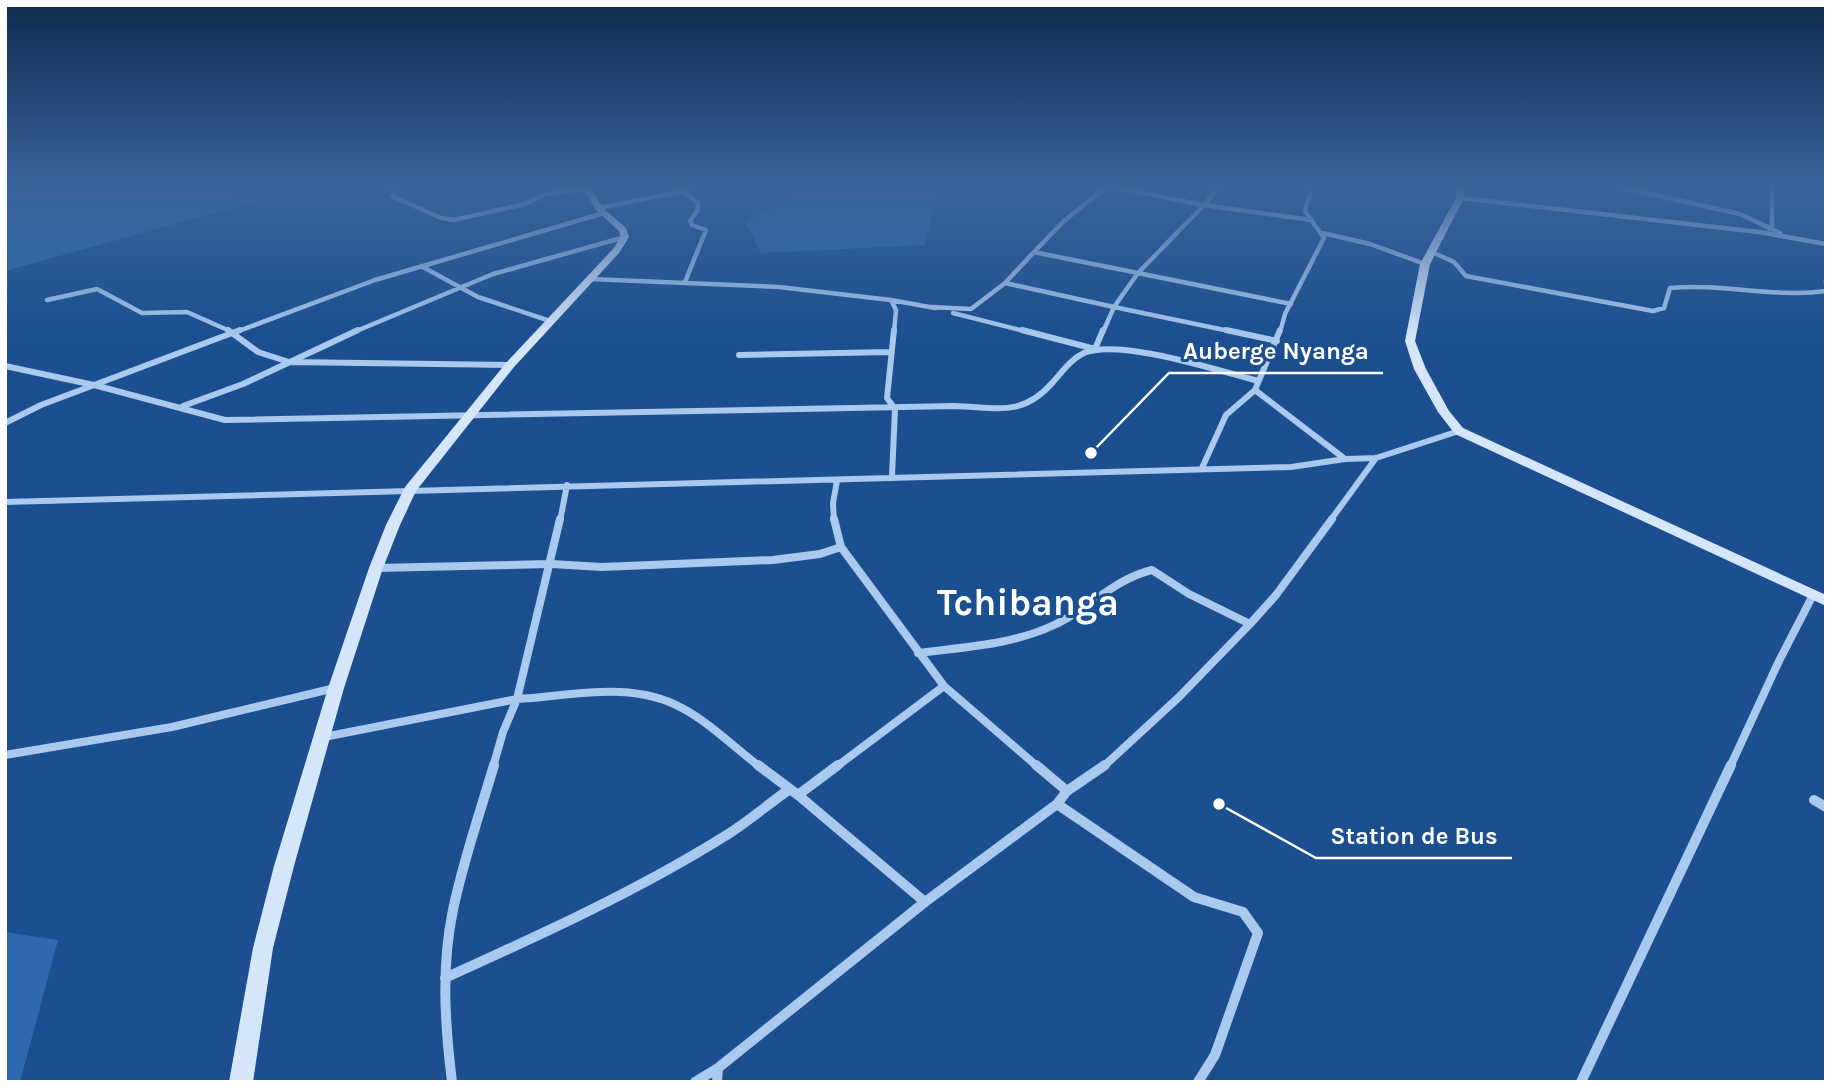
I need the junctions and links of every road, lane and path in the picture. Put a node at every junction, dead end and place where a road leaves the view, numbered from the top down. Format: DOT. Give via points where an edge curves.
graph roads {
  1 [pos="625,237"];
  2 [pos="514,238"];
  3 [pos="622,238"];
  4 [pos="705,238"];
  5 [pos="1048,238"];
  6 [pos="1172,238"];
  7 [pos="1322,238"];
  8 [pos="1343,238"];
  9 [pos="1439,238"];
  10 [pos="1795,238"];
  11 [pos="1826,244"];
  12 [pos="1034,252"];
  13 [pos="1432,252"];
  14 [pos="1425,264"];
  15 [pos="421,266"];
  16 [pos="1138,273"];
  17 [pos="590,279"];
  18 [pos="685,282"];
  19 [pos="1005,283"];
  20 [pos="460,288"];
  21 [pos="1826,291"];
  22 [pos="47,300"];
  23 [pos="891,300"];
  24 [pos="1291,303"];
  25 [pos="932,307"];
  26 [pos="1114,307"];
  27 [pos="550,321"];
  28 [pos="234,333"];
  29 [pos="1277,341"];
  30 [pos="1095,349"];
  31 [pos="891,352"];
  32 [pos="739,355"];
  33 [pos="289,362"];
  34 [pos="510,365"];
  35 [pos="5,366"];
  36 [pos="1258,381"];
  37 [pos="94,384"];
  38 [pos="1255,390"];
  39 [pos="182,406"];
  40 [pos="895,409"];
  41 [pos="470,415"];
  42 [pos="5,423"];
  43 [pos="1459,431"];
  44 [pos="1376,458"];
  45 [pos="1345,459"];
  46 [pos="1202,468"];
  47 [pos="892,476"];
  48 [pos="837,481"];
  49 [pos="567,485"];
  50 [pos="410,490"];
  51 [pos="5,502"];
  52 [pos="841,547"];
  53 [pos="551,564"];
  54 [pos="376,568"];
  55 [pos="1819,598"];
  56 [pos="1250,624"];
  57 [pos="918,653"];
  58 [pos="944,686"];
  59 [pos="336,688"];
  60 [pos="517,699"];
  61 [pos="323,737"];
  62 [pos="5,755"];
  63 [pos="794,792"];
  64 [pos="1067,792"];
  65 [pos="1814,800"];
  66 [pos="1058,804"];
  67 [pos="1826,807"];
  68 [pos="925,902"];
  69 [pos="445,978"];
  70 [pos="718,1068"];
  71 [pos="241,1082"];
  72 [pos="452,1082"];
  73 [pos="695,1082"];
  74 [pos="716,1082"];
  75 [pos="1198,1082"];
  76 [pos="1581,1082"];
  1 -- 17 [label="main road"];
  2 -- 15 [label="street"];
  3 -- 20 [label="street" via="582,246"];
  4 -- 18 [label="street"];
  5 -- 12 [label="street"];
  6 -- 16 [label="street"];
  7 -- 24 [label="street"];
  8 -- 14 [label="street"];
  9 -- 13 [label="main road"];
  10 -- 11 [label="street"];
  12 -- 16 [label="street"];
  12 -- 19 [label="street"];
  13 -- 14 [label="main road"];
  13 -- 21 [label="street" via="1454,262 1466,276 1653,311 1664,308 1670,288 1682,286 1753,292"];
  14 -- 43 [label="main road" via="1410,341 1420,369"];
  15 -- 20 [label="street"];
  15 -- 28 [label="street"];
  16 -- 24 [label="street"];
  16 -- 26 [label="street"];
  17 -- 18 [label="street"];
  17 -- 27 [label="main road"];
  18 -- 23 [label="street"];
  19 -- 25 [label="street" via="971,309"];
  19 -- 26 [label="street"];
  20 -- 27 [label="street"];
  20 -- 33 [label="street"];
  22 -- 28 [label="street" via="97,289 142,313 187,312"];
  23 -- 25 [label="street"];
  23 -- 31 [label="street" via="896,310"];
  24 -- 29 [label="street"];
  25 -- 30 [label="street"];
  26 -- 29 [label="street"];
  26 -- 30 [label="street"];
  27 -- 34 [label="main road"];
  28 -- 33 [label="street" via="258,352"];
  28 -- 37 [label="street"];
  29 -- 36 [label="street"];
  30 -- 36 [label="street" via="1135,353"];
  30 -- 40 [label="street" via="1077,356 1041,396 1024,405"];
  31 -- 32 [label="street"];
  31 -- 40 [label="street" via="887,398"];
  33 -- 34 [label="street"];
  33 -- 39 [label="street" via="224,394"];
  34 -- 41 [label="main road"];
  35 -- 37 [label="street"];
  36 -- 38 [label="street"];
  37 -- 39 [label="street"];
  37 -- 42 [label="street"];
  38 -- 45 [label="street"];
  38 -- 46 [label="street" via="1226,415"];
  39 -- 41 [label="street" via="225,420"];
  40 -- 41 [label="street"];
  40 -- 47 [label="street"];
  41 -- 50 [label="main road"];
  43 -- 44 [label="street"];
  43 -- 55 [label="main road"];
  44 -- 45 [label="street"];
  44 -- 56 [label="street"];
  45 -- 46 [label="street" via="1291,467"];
  46 -- 47 [label="street"];
  47 -- 48 [label="street"];
  48 -- 49 [label="street"];
  48 -- 52 [label="street" via="834,524"];
  49 -- 50 [label="street"];
  49 -- 53 [label="street"];
  50 -- 51 [label="street"];
  50 -- 54 [label="main road"];
  52 -- 53 [label="street" via="773,560 602,567"];
  52 -- 57 [label="street"];
  53 -- 54 [label="street"];
  53 -- 60 [label="street"];
  54 -- 59 [label="main road"];
  55 -- 76 [label="street" via="1786,642"];
  56 -- 57 [label="street" via="1152,570 1047,628 1010,639"];
  56 -- 64 [label="street" via="1108,763"];
  57 -- 58 [label="street"];
  58 -- 63 [label="street"];
  58 -- 64 [label="street"];
  59 -- 61 [label="main road"];
  59 -- 62 [label="street" via="234,714"];
  60 -- 61 [label="street"];
  60 -- 63 [label="street" via="614,692 664,701 692,716"];
  60 -- 69 [label="street" via="503,732 453,911"];
  61 -- 71 [label="main road" via="263,948"];
  63 -- 68 [label="street"];
  63 -- 69 [label="street" via="726,835 547,933"];
  64 -- 66 [label="street"];
  65 -- 67 [label="street"];
  66 -- 68 [label="street"];
  66 -- 75 [label="street" via="1194,897 1243,912 1258,933 1215,1055"];
  68 -- 70 [label="street"];
  69 -- 72 [label="street"];
  70 -- 73 [label="street"];
  70 -- 74 [label="street"];
}
